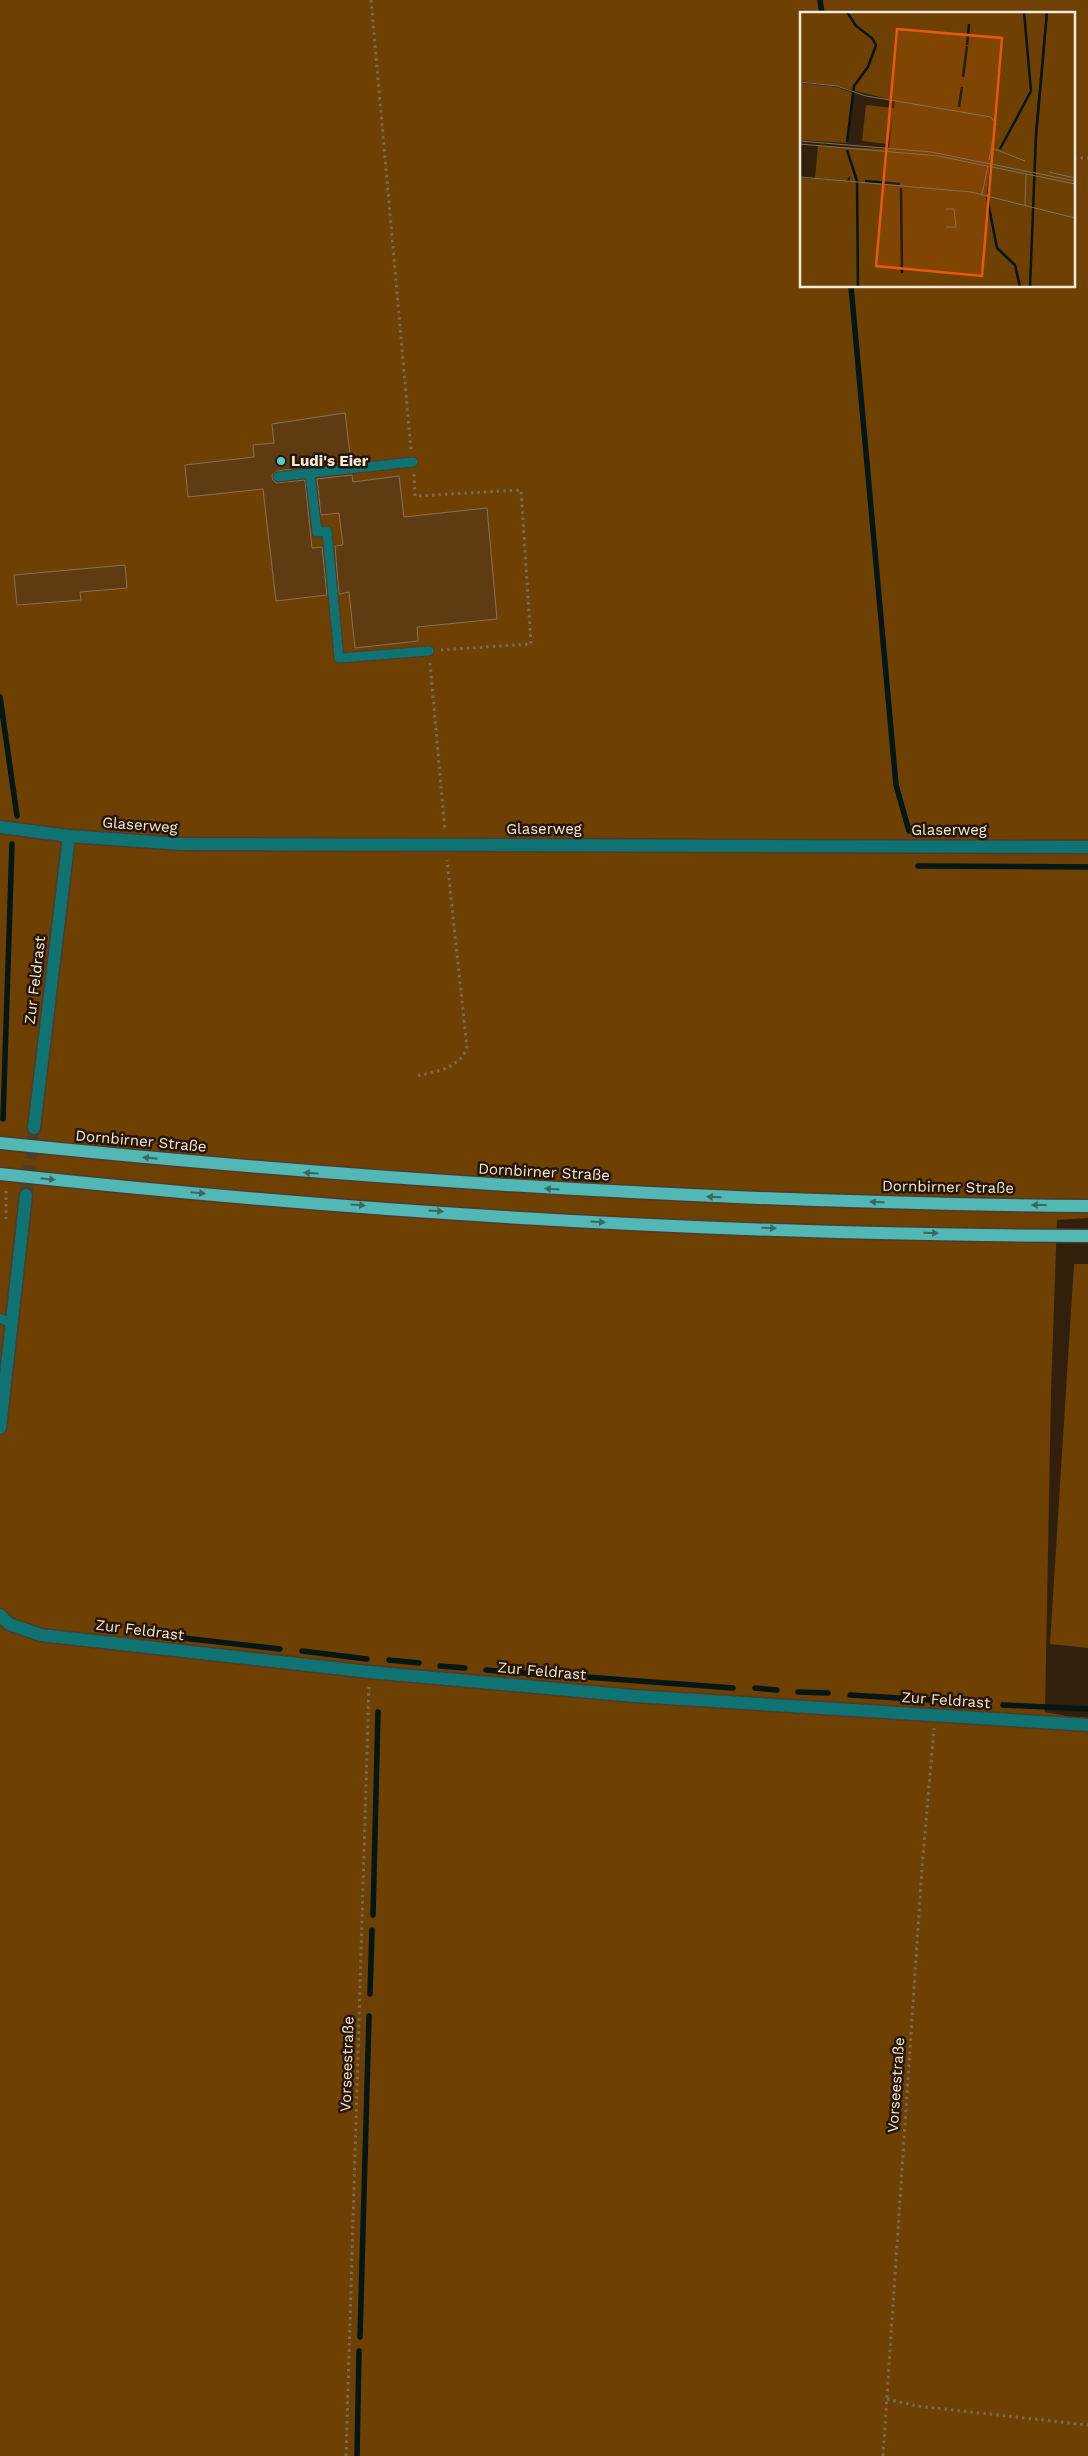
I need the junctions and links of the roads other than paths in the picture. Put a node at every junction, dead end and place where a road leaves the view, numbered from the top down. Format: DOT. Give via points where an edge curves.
graph roads {
  1 [pos="412,462"];
  2 [pos="310,473"];
  3 [pos="278,477"];
  4 [pos="429,651"];
  5 [pos="0,827"];
  6 [pos="69,836"];
  7 [pos="1088,847"];
  8 [pos="34,1128"];
  9 [pos="0,1143"];
  10 [pos="0,1174"];
  11 [pos="26,1195"];
  12 [pos="1088,1206"];
  13 [pos="1088,1236"];
  14 [pos="6,1320"];
  15 [pos="0,1428"];
  16 [pos="0,1615"];
  17 [pos="1088,1725"];
  1 -- 2 [label="lane"];
  2 -- 3 [label="lane"];
  2 -- 4 [label="lane" via="318,532 327,531 339,658"];
  5 -- 6 [label="street, Glaserweg"];
  6 -- 7 [label="street, Glaserweg" via="182,844"];
  6 -- 8 [label="street, Zur Feldrast"];
  12 -- 9 [label="main road, Dornbirner Straße, one-way" via="819,1200 531,1188 275,1170"];
  10 -- 13 [label="main road, one-way" via="318,1203 633,1224"];
  11 -- 14 [label="street"];
  14 -- 15 [label="street"];
  16 -- 17 [label="street, Zur Feldrast" via="10,1624 41,1635 369,1672 634,1696"];
}
